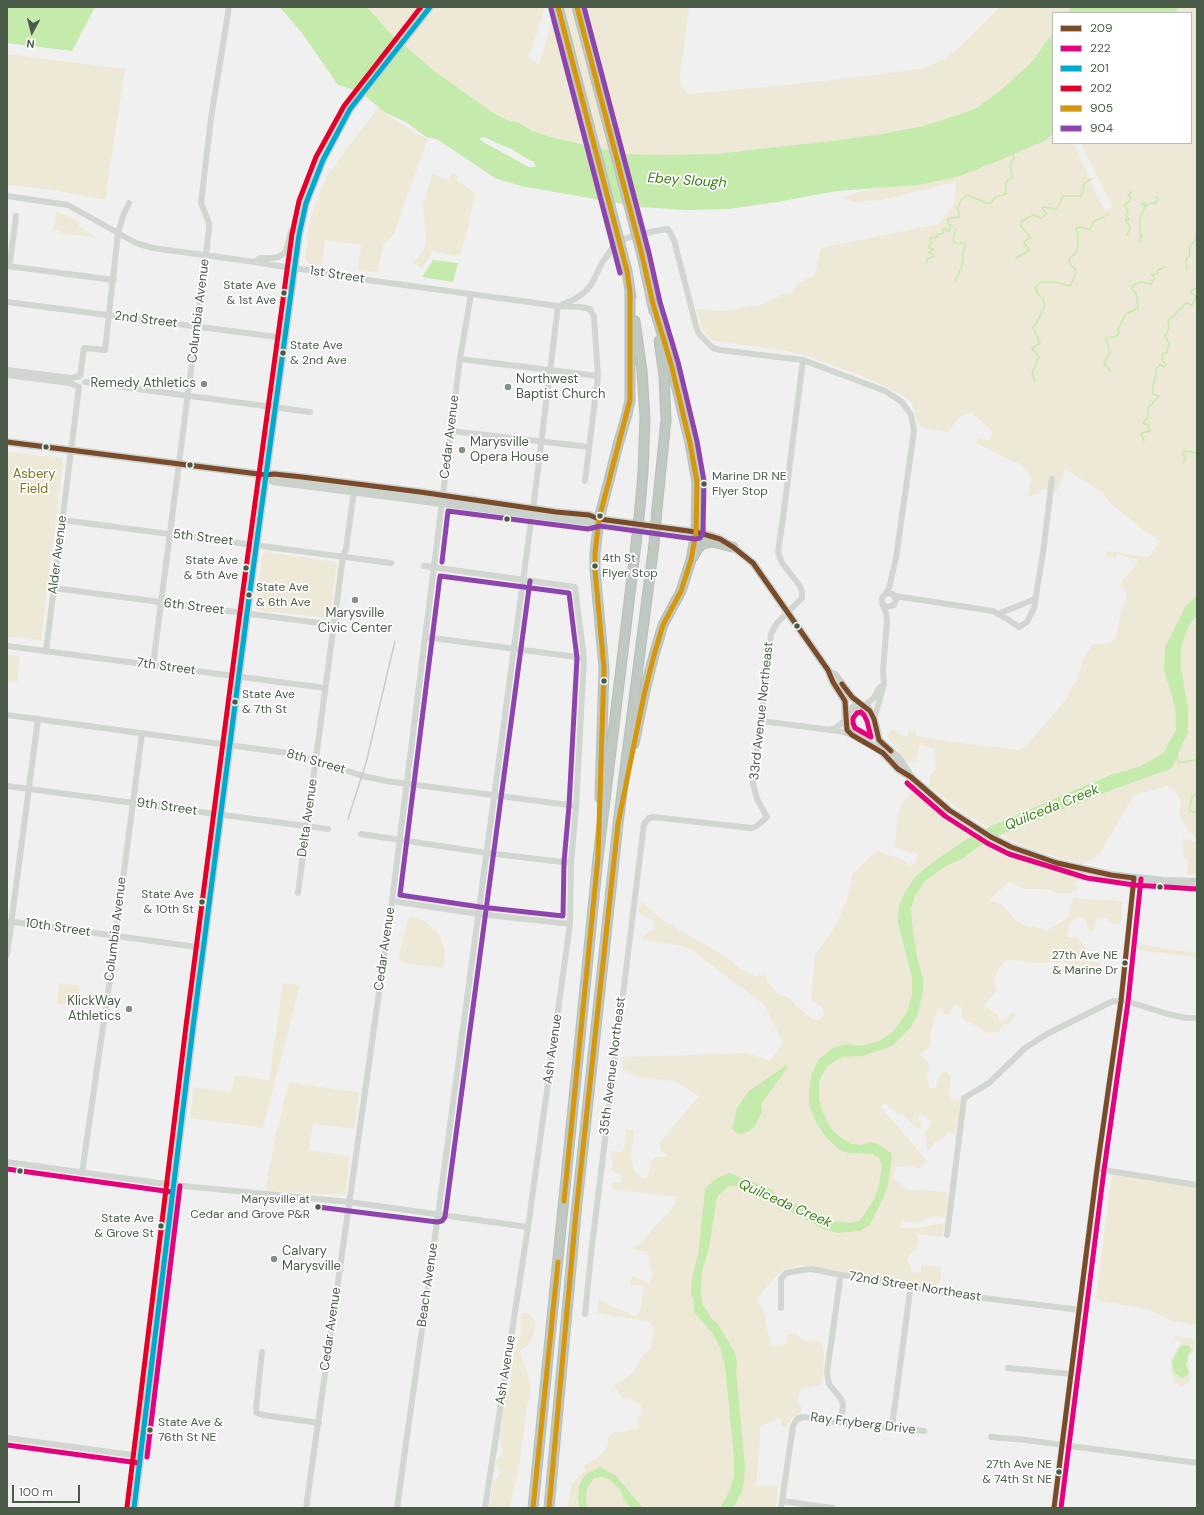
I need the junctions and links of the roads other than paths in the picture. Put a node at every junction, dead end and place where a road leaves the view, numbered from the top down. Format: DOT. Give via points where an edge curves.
graph roads {
  1 [pos="229,7"];
  2 [pos="430,7"];
  3 [pos="558,7"];
  4 [pos="577,7"];
  5 [pos="7,196"];
  6 [pos="129,203"];
  7 [pos="16,216"];
  8 [pos="301,225"];
  9 [pos="118,233"];
  10 [pos="206,255"];
  11 [pos="255,262"];
  12 [pos="7,266"];
  13 [pos="293,268"];
  14 [pos="114,280"];
  15 [pos="630,292"];
  16 [pos="471,294"];
  17 [pos="7,302"];
  18 [pos="653,304"];
  19 [pos="558,306"];
  20 [pos="109,315"];
  21 [pos="197,326"];
  22 [pos="285,338"];
  23 [pos="460,359"];
  24 [pos="803,360"];
  25 [pos="7,370"];
  26 [pos="550,370"];
  27 [pos="7,375"];
  28 [pos="598,376"];
  29 [pos="77,382"];
  30 [pos="188,396"];
  31 [pos="275,408"];
  32 [pos="310,412"];
  33 [pos="451,431"];
  34 [pos="7,442"];
  35 [pos="541,442"];
  36 [pos="589,448"];
  37 [pos="71,450"];
  38 [pos="179,464"];
  39 [pos="266,476"];
  40 [pos="1052,478"];
  41 [pos="585,481"];
  42 [pos="381,488"];
  43 [pos="354,491"];
  44 [pos="442,499"];
  45 [pos="533,512"];
  46 [pos="599,519"];
  47 [pos="62,520"];
  48 [pos="696,532"];
  49 [pos="170,534"];
  50 [pos="256,545"];
  51 [pos="733,547"];
  52 [pos="343,556"];
  53 [pos="896,558"];
  54 [pos="691,560"];
  55 [pos="392,563"];
  56 [pos="424,566"];
  57 [pos="434,568"];
  58 [pos="524,580"];
  59 [pos="54,588"];
  60 [pos="886,593"];
  61 [pos="895,596"];
  62 [pos="1035,598"];
  63 [pos="915,600"];
  64 [pos="161,602"];
  65 [pos="884,605"];
  66 [pos="893,605"];
  67 [pos="788,613"];
  68 [pos="247,614"];
  69 [pos="998,614"];
  70 [pos="334,625"];
  71 [pos="425,637"];
  72 [pos="887,640"];
  73 [pos="7,646"];
  74 [pos="514,649"];
  75 [pos="46,651"];
  76 [pos="584,658"];
  77 [pos="153,665"];
  78 [pos="830,673"];
  79 [pos="239,676"];
  80 [pos="883,678"];
  81 [pos="326,688"];
  82 [pos="862,705"];
  83 [pos="7,715"];
  84 [pos="846,718"];
  85 [pos="874,718"];
  86 [pos="38,719"];
  87 [pos="761,720"];
  88 [pos="875,727"];
  89 [pos="830,730"];
  90 [pos="142,733"];
  91 [pos="856,737"];
  92 [pos="230,744"];
  93 [pos="315,760"];
  94 [pos="911,777"];
  95 [pos="406,783"];
  96 [pos="7,786"];
  97 [pos="29,789"];
  98 [pos="494,795"];
  99 [pos="132,803"];
  100 [pos="576,806"];
  101 [pos="221,815"];
  102 [pos="647,819"];
  103 [pos="618,824"];
  104 [pos="306,826"];
  105 [pos="328,829"];
  106 [pos="361,834"];
  107 [pos="399,839"];
  108 [pos="487,853"];
  109 [pos="598,858"];
  110 [pos="571,863"];
  111 [pos="1134,878"];
  112 [pos="1196,882"];
  113 [pos="298,893"];
  114 [pos="392,901"];
  115 [pos="478,914"];
  116 [pos="9,922"];
  117 [pos="570,924"];
  118 [pos="116,936"];
  119 [pos="204,948"];
  120 [pos="7,955"];
  121 [pos="1121,1001"];
  122 [pos="1194,1018"];
  123 [pos="7,1162"];
  124 [pos="1097,1169"];
  125 [pos="82,1172"];
  126 [pos="173,1185"];
  127 [pos="1197,1185"];
  128 [pos="349,1202"];
  129 [pos="438,1215"];
  130 [pos="528,1227"];
  131 [pos="948,1235"];
  132 [pos="840,1280"];
  133 [pos="910,1291"];
  134 [pos="782,1308"];
  135 [pos="1080,1310"];
  136 [pos="585,1314"];
  137 [pos="262,1352"];
  138 [pos="1008,1368"];
  139 [pos="1072,1374"];
  140 [pos="318,1423"];
  141 [pos="841,1423"];
  142 [pos="892,1427"];
  143 [pos="924,1431"];
  144 [pos="991,1437"];
  145 [pos="7,1438"];
  146 [pos="1062,1445"];
  147 [pos="140,1456"];
  148 [pos="1197,1463"];
  149 [pos="782,1501"];
  150 [pos="134,1508"];
  151 [pos="306,1508"];
  152 [pos="397,1508"];
  153 [pos="485,1508"];
  154 [pos="534,1508"];
  155 [pos="549,1508"];
  156 [pos="781,1508"];
  157 [pos="833,1508"];
  158 [pos="1054,1508"];
  1 -- 10 [label="street, Columbia Avenue" via="211,118 201,203 209,223"];
  2 -- 8 [label="main road" via="350,109 322,160 306,203"];
  3 -- 15 [label="highway, bridge" via="627,271"];
  4 -- 18 [label="highway, bridge"];
  5 -- 9 [label="street, 1st Street" via="68,205"];
  6 -- 9 [label="street"];
  7 -- 12 [label="street" via="10,262"];
  8 -- 11 [label="street" via="291,231 286,251 282,255 260,258"];
  8 -- 13 [label="main road"];
  9 -- 10 [label="street, 1st Street" via="136,243 153,248"];
  9 -- 14 [label="street, Alder Avenue"];
  10 -- 11 [label="street, 1st Street"];
  10 -- 21 [label="street, Columbia Avenue"];
  11 -- 13 [label="street, 1st Street"];
  12 -- 14 [label="street"];
  13 -- 16 [label="street, 1st Street"];
  13 -- 22 [label="main road"];
  14 -- 20 [label="street, Alder Avenue"];
  15 -- 46 [label="highway" via="630,400"];
  15 -- 109 [label="highway, bridge" via="642,371 645,418 643,472"];
  16 -- 19 [label="street, 1st Street"];
  16 -- 23 [label="street, Cedar Avenue"];
  17 -- 20 [label="street, 2nd Street"];
  18 -- 48 [label="highway" via="690,443 697,482"];
  18 -- 103 [label="highway, bridge" via="664,376 666,420 654,544"];
  19 -- 24 [label="street" via="576,299 585,292 614,247 627,238 668,229 674,240 696,326 706,343 720,350"];
  19 -- 26 [label="street, Beach Avenue"];
  19 -- 28 [label="street" via="586,308 593,314"];
  20 -- 21 [label="street, 2nd Street"];
  20 -- 29 [label="street, Alder Avenue" via="105,350 84,348"];
  21 -- 22 [label="street, 2nd Street"];
  21 -- 30 [label="street, Columbia Avenue"];
  22 -- 31 [label="main road"];
  23 -- 26 [label="street"];
  23 -- 33 [label="street, Cedar Avenue"];
  24 -- 53 [label="street" via="885,391 902,402 911,415 914,431"];
  24 -- 67 [label="street, 33rd Avenue Northeast" via="778,552 782,563 802,592 802,598"];
  25 -- 29 [label="street"];
  26 -- 28 [label="street"];
  26 -- 35 [label="street, Beach Avenue"];
  27 -- 29 [label="street"];
  28 -- 36 [label="street"];
  29 -- 30 [label="street" via="84,378 85,382"];
  29 -- 37 [label="street, Alder Avenue"];
  30 -- 31 [label="street"];
  30 -- 38 [label="street, Columbia Avenue"];
  31 -- 32 [label="street"];
  31 -- 39 [label="main road"];
  33 -- 35 [label="street"];
  33 -- 44 [label="street, Cedar Avenue"];
  34 -- 37 [label="main road"];
  35 -- 36 [label="street"];
  35 -- 45 [label="street, Beach Avenue"];
  36 -- 41 [label="street"];
  37 -- 38 [label="main road"];
  37 -- 47 [label="street, Alder Avenue"];
  38 -- 39 [label="main road"];
  38 -- 49 [label="street, Columbia Avenue"];
  39 -- 42 [label="main road" via="274,474"];
  39 -- 43 [label="main road" via="273,481"];
  39 -- 50 [label="main road"];
  40 -- 62 [label="street"];
  42 -- 43 [label="main road" via="356,487"];
  42 -- 44 [label="main road"];
  43 -- 44 [label="main road"];
  43 -- 52 [label="street"];
  44 -- 45 [label="main road"];
  44 -- 57 [label="street, Cedar Avenue"];
  45 -- 46 [label="main road" via="589,522"];
  45 -- 58 [label="street, Beach Avenue"];
  46 -- 48 [label="main road"];
  46 -- 109 [label="highway" via="595,562 604,668"];
  47 -- 49 [label="street, 5th Street"];
  47 -- 59 [label="street, Alder Avenue"];
  48 -- 51 [label="main road" via="720,539"];
  48 -- 54 [label="highway"];
  49 -- 50 [label="street, 5th Street"];
  49 -- 64 [label="street, Columbia Avenue"];
  50 -- 52 [label="street, 5th Street"];
  50 -- 68 [label="main road"];
  51 -- 54 [label="highway" via="712,542 703,544"];
  51 -- 67 [label="main road" via="753,564"];
  52 -- 55 [label="street, 5th Street"];
  52 -- 70 [label="street, Delta Avenue"];
  53 -- 60 [label="street"];
  53 -- 61 [label="street"];
  54 -- 103 [label="highway" via="663,625 654,655"];
  56 -- 57 [label="street"];
  57 -- 58 [label="street"];
  57 -- 71 [label="street, Cedar Avenue"];
  58 -- 74 [label="street, Beach Avenue"];
  58 -- 76 [label="street, Ash Avenue" via="575,587"];
  59 -- 64 [label="street, 6th Street"];
  59 -- 75 [label="street, Alder Avenue"];
  60 -- 61 [label="street" via="891,592"];
  60 -- 65 [label="street" via="882,598"];
  61 -- 63 [label="street"];
  61 -- 66 [label="street"];
  62 -- 69 [label="street"];
  62 -- 69 [label="street" via="1031,615 1027,622 1019,626"];
  63 -- 66 [label="street"];
  63 -- 69 [label="street" via="993,611"];
  64 -- 68 [label="street, 6th Street"];
  64 -- 77 [label="street, Columbia Avenue"];
  65 -- 66 [label="street"];
  65 -- 72 [label="street"];
  66 -- 72 [label="street"];
  67 -- 78 [label="main road"];
  67 -- 87 [label="street, 33rd Avenue Northeast" via="777,623 771,634"];
  68 -- 70 [label="street, 6th Street"];
  68 -- 79 [label="main road"];
  70 -- 81 [label="street, Delta Avenue"];
  71 -- 74 [label="street"];
  71 -- 95 [label="street, Cedar Avenue"];
  72 -- 80 [label="street"];
  73 -- 75 [label="street, 7th Street"];
  74 -- 76 [label="street"];
  74 -- 98 [label="street, Beach Avenue"];
  75 -- 77 [label="street, 7th Street"];
  76 -- 100 [label="street, Ash Avenue"];
  77 -- 79 [label="street, 7th Street"];
  78 -- 82 [label="main road" via="835,674 852,697"];
  78 -- 84 [label="main road" via="832,682 845,701"];
  79 -- 81 [label="street, 7th Street"];
  79 -- 92 [label="main road"];
  80 -- 82 [label="street" via="876,696 868,704"];
  80 -- 85 [label="street" via="884,684"];
  81 -- 93 [label="street, Delta Avenue"];
  82 -- 84 [label="main road" via="853,707"];
  82 -- 85 [label="main road"];
  83 -- 86 [label="street, 8th Street"];
  84 -- 89 [label="street"];
  84 -- 91 [label="main road" via="848,730"];
  85 -- 88 [label="main road"];
  86 -- 90 [label="street, 8th Street"];
  86 -- 97 [label="street"];
  87 -- 89 [label="street"];
  87 -- 102 [label="street, 33rd Avenue Northeast" via="753,783 767,816 757,826 751,828 653,817"];
  88 -- 91 [label="main road" via="870,736"];
  88 -- 94 [label="main road" via="879,740 899,759"];
  89 -- 91 [label="street"];
  90 -- 92 [label="street, 8th Street"];
  90 -- 99 [label="street, Columbia Avenue"];
  91 -- 94 [label="main road" via="881,751 898,769"];
  92 -- 93 [label="street, 8th Street" via="295,754"];
  92 -- 101 [label="main road"];
  93 -- 95 [label="street, 8th Street" via="363,776"];
  93 -- 104 [label="street, Delta Avenue"];
  94 -- 111 [label="main road" via="949,810 991,837 1037,856 1088,871"];
  95 -- 98 [label="street, 8th Street"];
  95 -- 107 [label="street, Cedar Avenue"];
  96 -- 97 [label="street, 9th Street"];
  97 -- 99 [label="street, 9th Street"];
  97 -- 116 [label="street"];
  98 -- 100 [label="street, 8th Street"];
  98 -- 108 [label="street, Beach Avenue"];
  99 -- 101 [label="street, 9th Street"];
  99 -- 118 [label="street, Columbia Avenue"];
  100 -- 110 [label="street, Ash Avenue"];
  101 -- 104 [label="street, 9th Street"];
  101 -- 119 [label="main road"];
  102 -- 136 [label="street, 35th Avenue Northeast" via="644,824 637,872"];
  103 -- 155 [label="highway" via="576,1213"];
  104 -- 105 [label="street, 9th Street"];
  104 -- 113 [label="street, Delta Avenue"];
  106 -- 107 [label="street"];
  107 -- 108 [label="street"];
  107 -- 114 [label="street, Cedar Avenue"];
  108 -- 110 [label="street"];
  108 -- 115 [label="street, Beach Avenue"];
  109 -- 154 [label="highway"];
  110 -- 117 [label="street, Ash Avenue"];
  111 -- 112 [label="main road"];
  111 -- 121 [label="street"];
  114 -- 115 [label="street"];
  114 -- 128 [label="street, Cedar Avenue"];
  115 -- 117 [label="street"];
  115 -- 129 [label="street, Beach Avenue"];
  116 -- 118 [label="street, 10th Street"];
  116 -- 120 [label="street"];
  117 -- 130 [label="street, Ash Avenue"];
  118 -- 119 [label="street, 10th Street"];
  118 -- 125 [label="street, Columbia Avenue"];
  119 -- 126 [label="main road"];
  121 -- 122 [label="street"];
  121 -- 124 [label="street"];
  121 -- 131 [label="street" via="1108,1003 1047,1034 1025,1048 989,1082 964,1098"];
  123 -- 125 [label="street"];
  124 -- 127 [label="street"];
  124 -- 135 [label="street"];
  125 -- 126 [label="street"];
  126 -- 128 [label="street"];
  126 -- 147 [label="main road"];
  128 -- 129 [label="street"];
  128 -- 140 [label="street, Cedar Avenue"];
  129 -- 130 [label="street"];
  129 -- 152 [label="street, Beach Avenue"];
  130 -- 153 [label="street, Ash Avenue"];
  132 -- 141 [label="street" via="827,1372 829,1384 843,1404"];
  133 -- 142 [label="street"];
  134 -- 135 [label="street, 72nd Street Northeast" via="781,1279 786,1273 812,1269 884,1280 943,1293"];
  135 -- 139 [label="street"];
  137 -- 140 [label="street" via="257,1413"];
  138 -- 139 [label="street"];
  139 -- 146 [label="street"];
  140 -- 151 [label="street, Cedar Avenue"];
  141 -- 142 [label="street, Ray Fryberg Drive"];
  141 -- 149 [label="street, Ray Fryberg Drive" via="804,1417 797,1419 792,1426"];
  142 -- 143 [label="street, Ray Fryberg Drive"];
  144 -- 146 [label="street"];
  145 -- 147 [label="street"];
  146 -- 148 [label="street"];
  146 -- 158 [label="street"];
  147 -- 150 [label="main road"];
  149 -- 156 [label="street, Ray Fryberg Drive"];
  149 -- 157 [label="street"];
}
